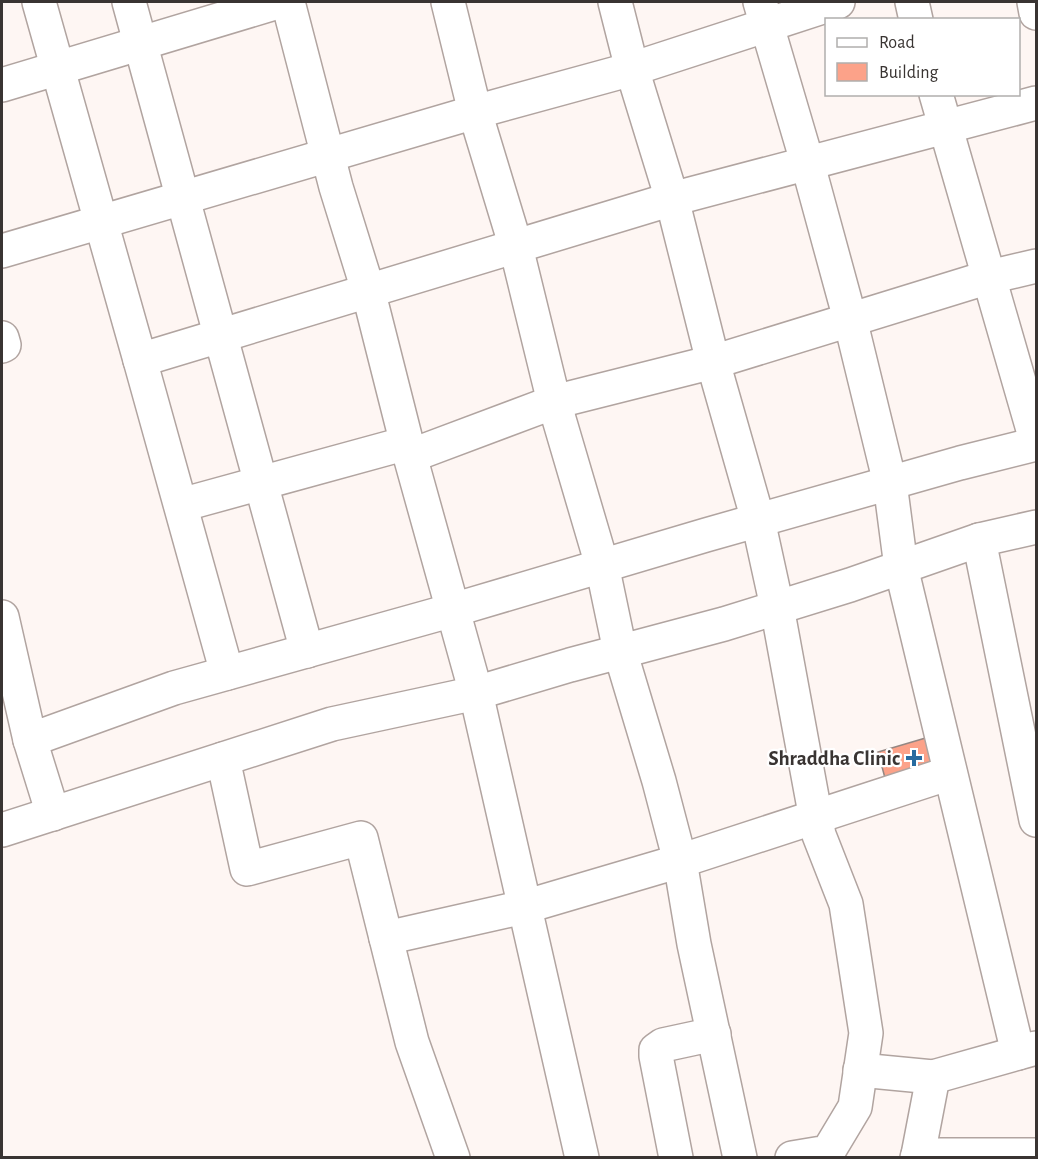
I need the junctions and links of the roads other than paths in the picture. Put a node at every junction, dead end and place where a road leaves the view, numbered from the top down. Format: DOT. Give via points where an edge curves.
graph roads {
  1 [pos="39,2"];
  2 [pos="129,2"];
  3 [pos="278,2"];
  4 [pos="288,2"];
  5 [pos="448,2"];
  6 [pos="615,2"];
  7 [pos="838,2"];
  8 [pos="912,2"];
  9 [pos="1034,2"];
  10 [pos="1036,13"];
  11 [pos="764,14"];
  12 [pos="916,18"];
  13 [pos="140,42"];
  14 [pos="57,67"];
  15 [pos="632,69"];
  16 [pos="2,85"];
  17 [pos="937,96"];
  18 [pos="1036,103"];
  19 [pos="475,112"];
  20 [pos="946,128"];
  21 [pos="327,155"];
  22 [pos="808,165"];
  23 [pos="182,198"];
  24 [pos="672,199"];
  25 [pos="101,223"];
  26 [pos="516,247"];
  27 [pos="2,251"];
  28 [pos="1036,266"];
  29 [pos="989,277"];
  30 [pos="368,290"];
  31 [pos="850,319"];
  32 [pos="221,335"];
  33 [pos="2,338"];
  34 [pos="2,346"];
  35 [pos="140,360"];
  36 [pos="713,362"];
  37 [pos="554,402"];
  38 [pos="1036,442"];
  39 [pos="408,449"];
  40 [pos="261,483"];
  41 [pos="890,483"];
  42 [pos="181,505"];
  43 [pos="758,520"];
  44 [pos="1036,527"];
  45 [pos="979,540"];
  46 [pos="602,565"];
  47 [pos="900,567"];
  48 [pos="777,607"];
  49 [pos="453,610"];
  50 [pos="2,617"];
  51 [pos="307,651"];
  52 [pos="620,651"];
  53 [pos="227,673"];
  54 [pos="476,693"];
  55 [pos="19,732"];
  56 [pos="223,759"];
  57 [pos="950,773"];
  58 [pos="53,814"];
  59 [pos="815,816"];
  60 [pos="1036,820"];
  61 [pos="2,830"];
  62 [pos="680,861"];
  63 [pos="524,907"];
  64 [pos="386,938"];
  65 [pos="714,1034"];
  66 [pos="1027,1050"];
  67 [pos="860,1070"];
  68 [pos="933,1077"];
  69 [pos="1036,1155"];
  70 [pos="917,1156"];
  71 [pos="453,1158"];
  72 [pos="582,1158"];
  73 [pos="676,1158"];
  74 [pos="740,1158"];
  75 [pos="792,1158"];
  1 -- 14 [label="street"];
  2 -- 13 [label="street"];
  3 -- 13 [label="street"];
  4 -- 21 [label="street"];
  5 -- 19 [label="street"];
  6 -- 15 [label="street"];
  7 -- 11 [label="street"];
  8 -- 12 [label="street"];
  9 -- 10 [label="street"];
  11 -- 15 [label="street"];
  11 -- 22 [label="street"];
  13 -- 14 [label="street"];
  13 -- 23 [label="street"];
  14 -- 16 [label="street"];
  14 -- 25 [label="street"];
  15 -- 19 [label="street"];
  15 -- 24 [label="street"];
  17 -- 20 [label="street"];
  18 -- 20 [label="street"];
  19 -- 21 [label="street"];
  19 -- 26 [label="street"];
  20 -- 22 [label="street"];
  20 -- 29 [label="street"];
  21 -- 23 [label="street"];
  21 -- 30 [label="street"];
  22 -- 24 [label="street"];
  22 -- 31 [label="street"];
  23 -- 25 [label="street"];
  23 -- 32 [label="street"];
  24 -- 26 [label="street"];
  24 -- 36 [label="street"];
  25 -- 27 [label="street"];
  25 -- 35 [label="street"];
  26 -- 30 [label="street"];
  26 -- 37 [label="street"];
  28 -- 29 [label="street"];
  29 -- 31 [label="street"];
  29 -- 38 [label="street"];
  30 -- 32 [label="street"];
  30 -- 39 [label="street"];
  31 -- 36 [label="street"];
  31 -- 41 [label="street"];
  32 -- 35 [label="street"];
  32 -- 40 [label="street"];
  33 -- 34 [label="street"];
  35 -- 42 [label="street"];
  36 -- 37 [label="street"];
  36 -- 43 [label="street"];
  37 -- 39 [label="street"];
  37 -- 46 [label="street"];
  38 -- 41 [label="street"];
  39 -- 40 [label="street"];
  39 -- 49 [label="street"];
  40 -- 42 [label="street"];
  40 -- 51 [label="street"];
  41 -- 43 [label="street"];
  41 -- 47 [label="street"];
  42 -- 53 [label="street"];
  43 -- 46 [label="street"];
  43 -- 48 [label="street"];
  44 -- 45 [label="street"];
  45 -- 47 [label="street"];
  45 -- 60 [label="street"];
  46 -- 49 [label="street"];
  46 -- 52 [label="street"];
  47 -- 48 [label="street"];
  47 -- 57 [label="street"];
  48 -- 52 [label="street"];
  48 -- 59 [label="street"];
  49 -- 51 [label="street"];
  49 -- 54 [label="street"];
  50 -- 55 [label="street"];
  51 -- 53 [label="street"];
  52 -- 54 [label="street"];
  52 -- 62 [label="street"];
  53 -- 55 [label="street"];
  54 -- 56 [label="street" via="332,724"];
  54 -- 63 [label="street"];
  55 -- 58 [label="street"];
  56 -- 58 [label="street"];
  56 -- 64 [label="street" via="247,869 361,838"];
  57 -- 59 [label="street"];
  57 -- 66 [label="street"];
  58 -- 61 [label="street"];
  59 -- 62 [label="street"];
  59 -- 67 [label="street" via="846,904 866,1033"];
  62 -- 63 [label="street"];
  62 -- 65 [label="street"];
  63 -- 64 [label="street"];
  63 -- 72 [label="street"];
  64 -- 71 [label="street" via="412,1042"];
  65 -- 73 [label="street" via="656,1050"];
  65 -- 74 [label="street"];
  66 -- 68 [label="street"];
  67 -- 68 [label="street"];
  67 -- 75 [label="street" via="855,1107 828,1152"];
  68 -- 70 [label="street"];
  69 -- 70 [label="street"];
}
